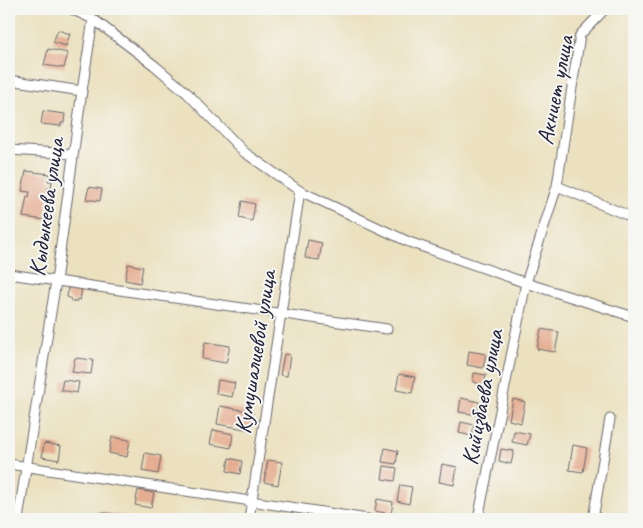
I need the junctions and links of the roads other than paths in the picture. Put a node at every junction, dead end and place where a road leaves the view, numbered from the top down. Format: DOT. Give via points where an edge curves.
graph roads {
  1 [pos="71,9"];
  2 [pos="605,9"];
  3 [pos="93,19"];
  4 [pos="9,80"];
  5 [pos="82,92"];
  6 [pos="9,150"];
  7 [pos="73,154"];
  8 [pos="558,186"];
  9 [pos="300,191"];
  10 [pos="634,218"];
  11 [pos="9,274"];
  12 [pos="56,281"];
  13 [pos="526,283"];
  14 [pos="281,314"];
  15 [pos="634,318"];
  16 [pos="387,329"];
  17 [pos="610,419"];
  18 [pos="9,464"];
  19 [pos="27,466"];
  20 [pos="252,501"];
  21 [pos="18,519"];
  22 [pos="249,519"];
  23 [pos="368,519"];
  24 [pos="478,519"];
  25 [pos="593,519"];
  1 -- 3 [label="street"];
  2 -- 8 [label="street, Акниет улица" via="580,35"];
  3 -- 5 [label="street, Кыдыкеева улица"];
  3 -- 9 [label="street" via="180,87 244,152"];
  4 -- 5 [label="street"];
  5 -- 7 [label="street, Кыдыкеева улица"];
  6 -- 7 [label="street"];
  7 -- 12 [label="street, Кыдыкеева улица"];
  8 -- 10 [label="street"];
  8 -- 13 [label="street, Акниет улица"];
  9 -- 13 [label="street" via="409,242"];
  9 -- 14 [label="street, Кумушалиевой улица"];
  11 -- 12 [label="street"];
  12 -- 14 [label="street"];
  12 -- 19 [label="street, Кыдыкеева улица"];
  13 -- 15 [label="street"];
  13 -- 24 [label="street, Кийизбаева улица"];
  14 -- 16 [label="street"];
  14 -- 20 [label="street, Кумушалиевой улица"];
  17 -- 25 [label="street"];
  18 -- 19 [label="street"];
  19 -- 20 [label="street"];
  19 -- 21 [label="street, Кыдыкеева улица"];
  20 -- 22 [label="street, Кумушалиевой улица"];
  20 -- 23 [label="street"];
}
